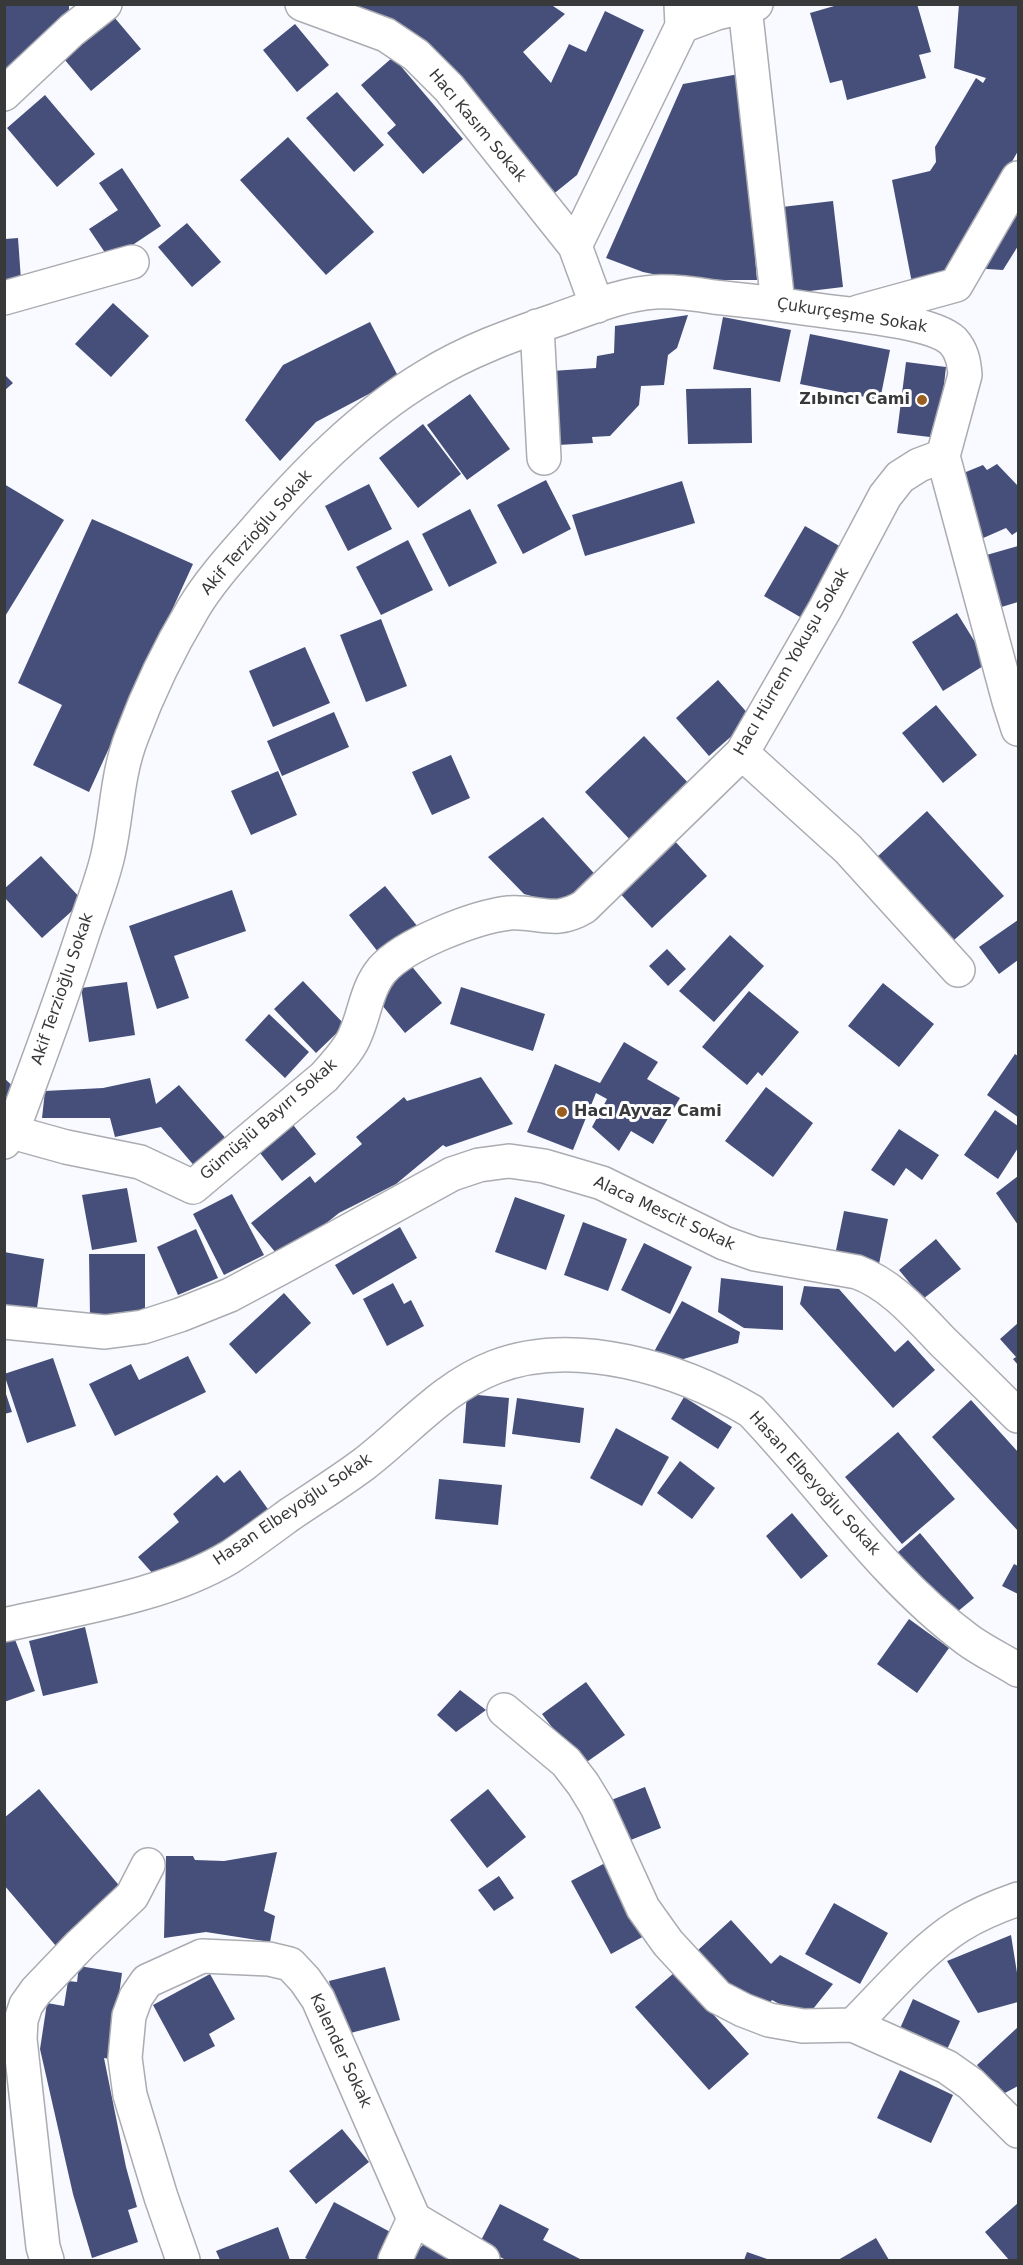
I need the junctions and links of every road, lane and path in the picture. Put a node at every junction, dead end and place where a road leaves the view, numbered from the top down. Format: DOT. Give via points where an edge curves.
graph roads {
  1 [pos="105,4"];
  2 [pos="302,4"];
  3 [pos="751,6"];
  4 [pos="681,15"];
  5 [pos="4,94"];
  6 [pos="1018,178"];
  7 [pos="575,246"];
  8 [pos="132,262"];
  9 [pos="4,298"];
  10 [pos="778,304"];
  11 [pos="597,306"];
  12 [pos="848,315"];
  13 [pos="537,326"];
  14 [pos="943,456"];
  15 [pos="544,458"];
  16 [pos="1018,729"];
  17 [pos="742,753"];
  18 [pos="603,891"];
  19 [pos="958,970"];
  20 [pos="8,1137"];
  21 [pos="4,1322"];
  22 [pos="1018,1416"];
  23 [pos="4,1625"];
  24 [pos="1018,1670"];
  25 [pos="504,1710"];
  26 [pos="148,1865"];
  27 [pos="1018,1899"];
  28 [pos="853,2025"];
  29 [pos="1018,2132"];
  30 [pos="414,2219"];
  31 [pos="47,2260"];
  32 [pos="183,2260"];
  33 [pos="395,2260"];
  34 [pos="483,2260"];
  1 -- 5 [label="street"];
  2 -- 7 [label="street, Hacı Kasım Sokak" via="386,35 416,55 449,88"];
  3 -- 4 [label="street"];
  3 -- 10 [label="street"];
  4 -- 7 [label="street"];
  6 -- 12 [label="street" via="956,285"];
  7 -- 11 [label="street, Hacı Kasım Sokak"];
  8 -- 9 [label="street"];
  10 -- 11 [label="street, Çukurçeşme Sokak" via="654,292"];
  10 -- 12 [label="street, Çukurçeşme Sokak"];
  11 -- 13 [label="street, Akif Terzioğlu Sokak"];
  12 -- 14 [label="street, Çukurçeşme Sokak" via="935,330 960,350 965,375"];
  13 -- 15 [label="street"];
  13 -- 20 [label="street, Akif Terzioğlu Sokak" via="452,361 397,396 291,491 220,570 194,607 131,739 120,777 107,857 64,991"];
  14 -- 16 [label="street"];
  14 -- 17 [label="street, Hacı Hürrem Yokuşu Sokak" via="900,477 885,496"];
  17 -- 18 [label="street, Hacı Hürrem Yokuşu Sokak"];
  17 -- 19 [label="street" via="848,849"];
  18 -- 20 [label="street, Gümüşlü Bayırı Sokak" via="572,915 523,913 491,917 440,933 396,958 371,987 356,1036 324,1077 193,1187 140,1162"];
  21 -- 22 [label="street, Alaca Mescit Sokak" via="105,1332 143,1327 230,1295 452,1174 509,1161 544,1166 602,1183 724,1243 755,1254 873,1278 908,1305"];
  23 -- 24 [label="street, Hasan Elbeyoğlu Sokak" via="110,1601 194,1574 229,1557 365,1463 419,1415 460,1386 494,1367 529,1358 568,1355 617,1360 680,1376 751,1411 887,1565 932,1610 969,1641"];
  25 -- 28 [label="street" via="566,1762 583,1784 643,1908 668,1943 718,1997 769,2020 803,2026"];
  26 -- 31 [label="street" via="132,1896 36,1991 21,2020 21,2049"];
  27 -- 28 [label="street" via="992,1908 938,1941"];
  28 -- 29 [label="street" via="947,2067 971,2084"];
  30 -- 32 [label="street, Kalender Sokak" via="318,1999 305,1980 290,1964 269,1959 202,1956 147,1981 129,2016 125,2058 130,2095"];
  30 -- 33 [label="street"];
  30 -- 34 [label="street"];
}
